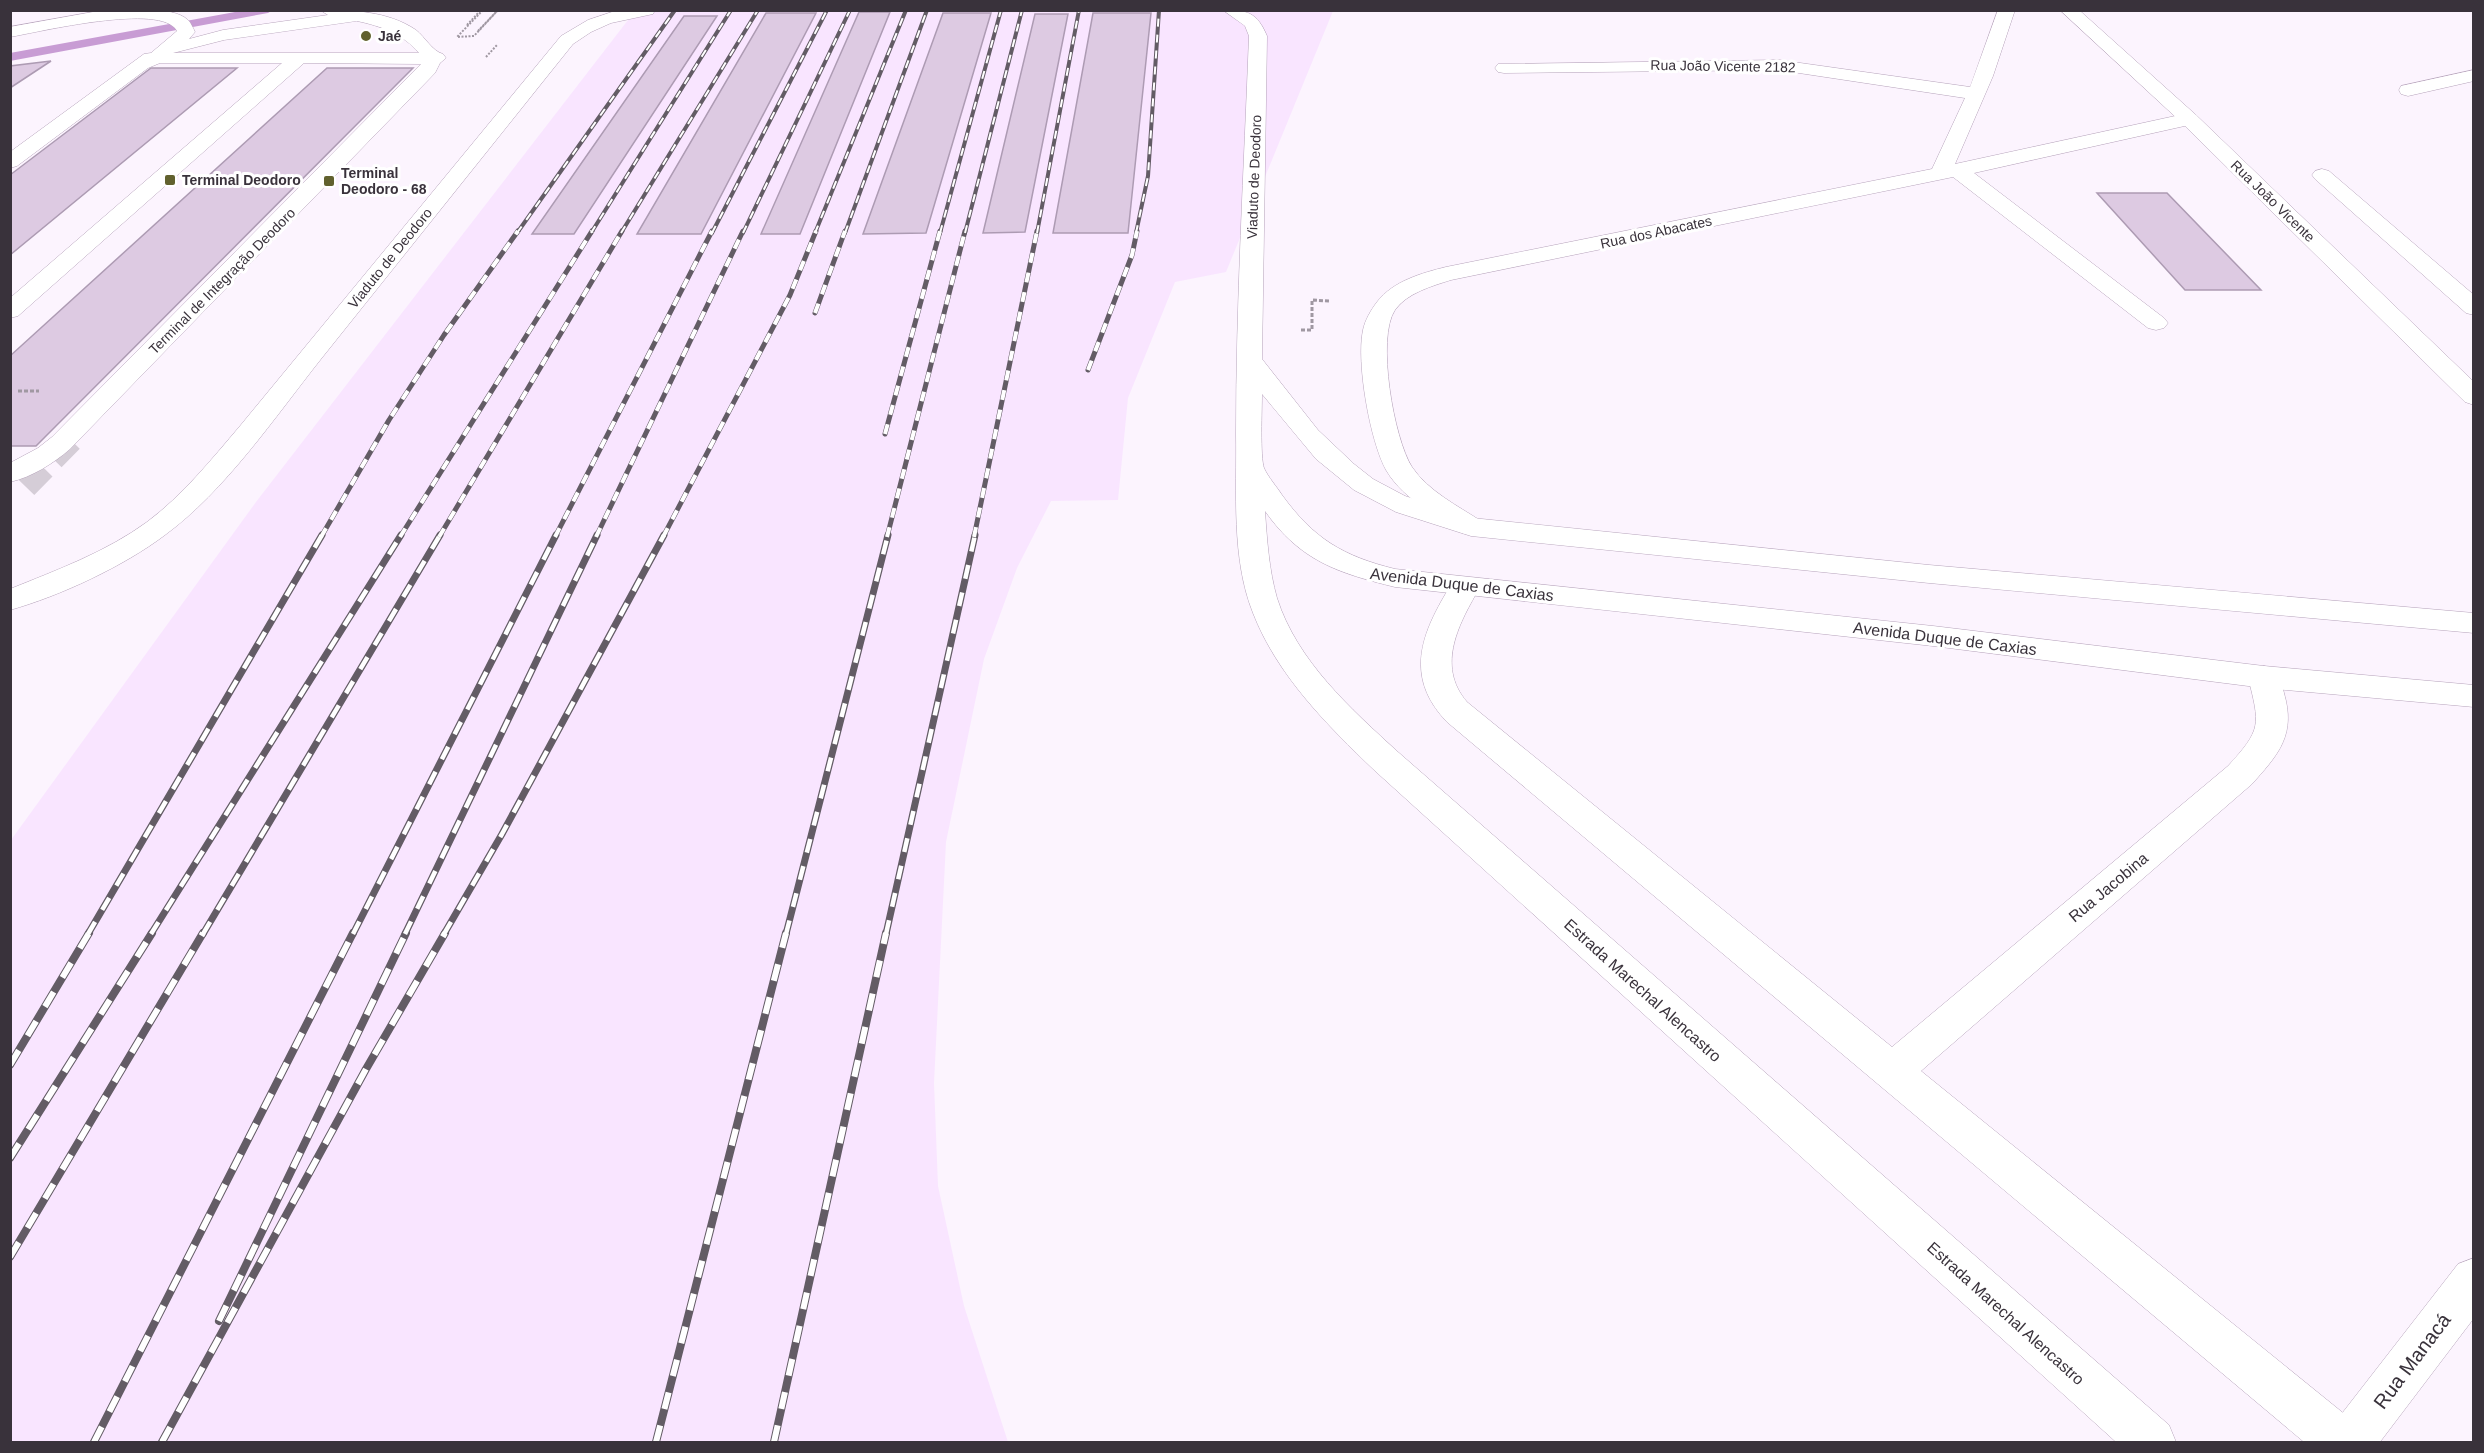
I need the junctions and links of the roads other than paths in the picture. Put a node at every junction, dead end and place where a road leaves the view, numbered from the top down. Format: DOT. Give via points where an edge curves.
graph roads {
  1 [pos="133,10"];
  2 [pos="647,10"];
  3 [pos="1232,10"];
  4 [pos="2007,10"];
  5 [pos="2068,10"];
  6 [pos="329,11"];
  7 [pos="92,17"];
  8 [pos="358,17"];
  9 [pos="10,32"];
  10 [pos="299,57"];
  11 [pos="437,57"];
  12 [pos="147,64"];
  13 [pos="1504,68"];
  14 [pos="2474,75"];
  15 [pos="2408,90"];
  16 [pos="1976,94"];
  17 [pos="2189,119"];
  18 [pos="10,164"];
  19 [pos="1949,172"];
  20 [pos="2322,175"];
  21 [pos="2474,308"];
  22 [pos="10,311"];
  23 [pos="2156,323"];
  24 [pos="1248,357"];
  25 [pos="2474,397"];
  26 [pos="1251,468"];
  27 [pos="14,486"];
  28 [pos="1471,527"];
  29 [pos="1465,587"];
  30 [pos="10,600"];
  31 [pos="2474,623"];
  32 [pos="2264,677"];
  33 [pos="2474,696"];
  34 [pos="1892,1071"];
  35 [pos="2474,1280"];
  36 [pos="2152,1443"];
  37 [pos="2341,1443"];
  38 [pos="2350,1443"];
  1 -- 7 [label="main road"];
  2 -- 30 [label="main road, Viaduto de Deodoro" via="602,21 567,40 249,432 174,515 134,543 79,572"];
  3 -- 24 [label="main road, Viaduto de Deodoro" via="1253,23 1258,36"];
  4 -- 16 [label="main road"];
  5 -- 17 [label="main road, Rua João Vicente"];
  6 -- 8 [label="main road, Terminal de Integração Deodoro"];
  7 -- 9 [label="main road"];
  7 -- 12 [label="main road, Terminal de Integração Deodoro" via="134,13 170,16 183,23 183,36"];
  8 -- 12 [label="main road, Terminal de Integração Deodoro" via="213,37 178,48"];
  8 -- 27 [label="main road, Terminal de Integração Deodoro" via="398,27 420,40 430,56 429,69"];
  10 -- 11 [label="main road"];
  10 -- 18 [label="main road" via="150,58"];
  10 -- 22 [label="main road"];
  12 -- 18 [label="main road, Terminal de Integração Deodoro"];
  13 -- 16 [label="main road, Rua João Vicente 2182" via="1779,64"];
  14 -- 15 [label="main road"];
  16 -- 19 [label="main road"];
  17 -- 19 [label="main road, Rua dos Abacates"];
  17 -- 25 [label="main road, Rua João Vicente"];
  19 -- 23 [label="main road"];
  19 -- 28 [label="main road, Rua dos Abacates" via="1446,274 1398,294 1387,305 1374,337 1384,432 1400,470 1441,507"];
  20 -- 21 [label="main road"];
  24 -- 26 [label="main road"];
  24 -- 28 [label="main road" via="1305,431 1356,480 1425,514"];
  26 -- 29 [label="main road, Avenida Duque de Caxias" via="1291,527 1313,549 1364,571"];
  26 -- 36 [label="main road, Estrada Marechal Alencastro" via="1256,557 1267,612 1296,664 1350,728"];
  28 -- 31 [label="main road" via="1929,574"];
  29 -- 32 [label="main road, Avenida Duque de Caxias" via="1933,636"];
  29 -- 34 [label="main road" via="1443,626 1434,662 1438,682 1450,705"];
  32 -- 33 [label="main road, Avenida Duque de Caxias"];
  32 -- 34 [label="main road, Rua Jacobina" via="2274,718 2271,738 2240,775"];
  34 -- 37 [label="main road"];
  35 -- 38 [label="main road, Rua Manacá"];
}
